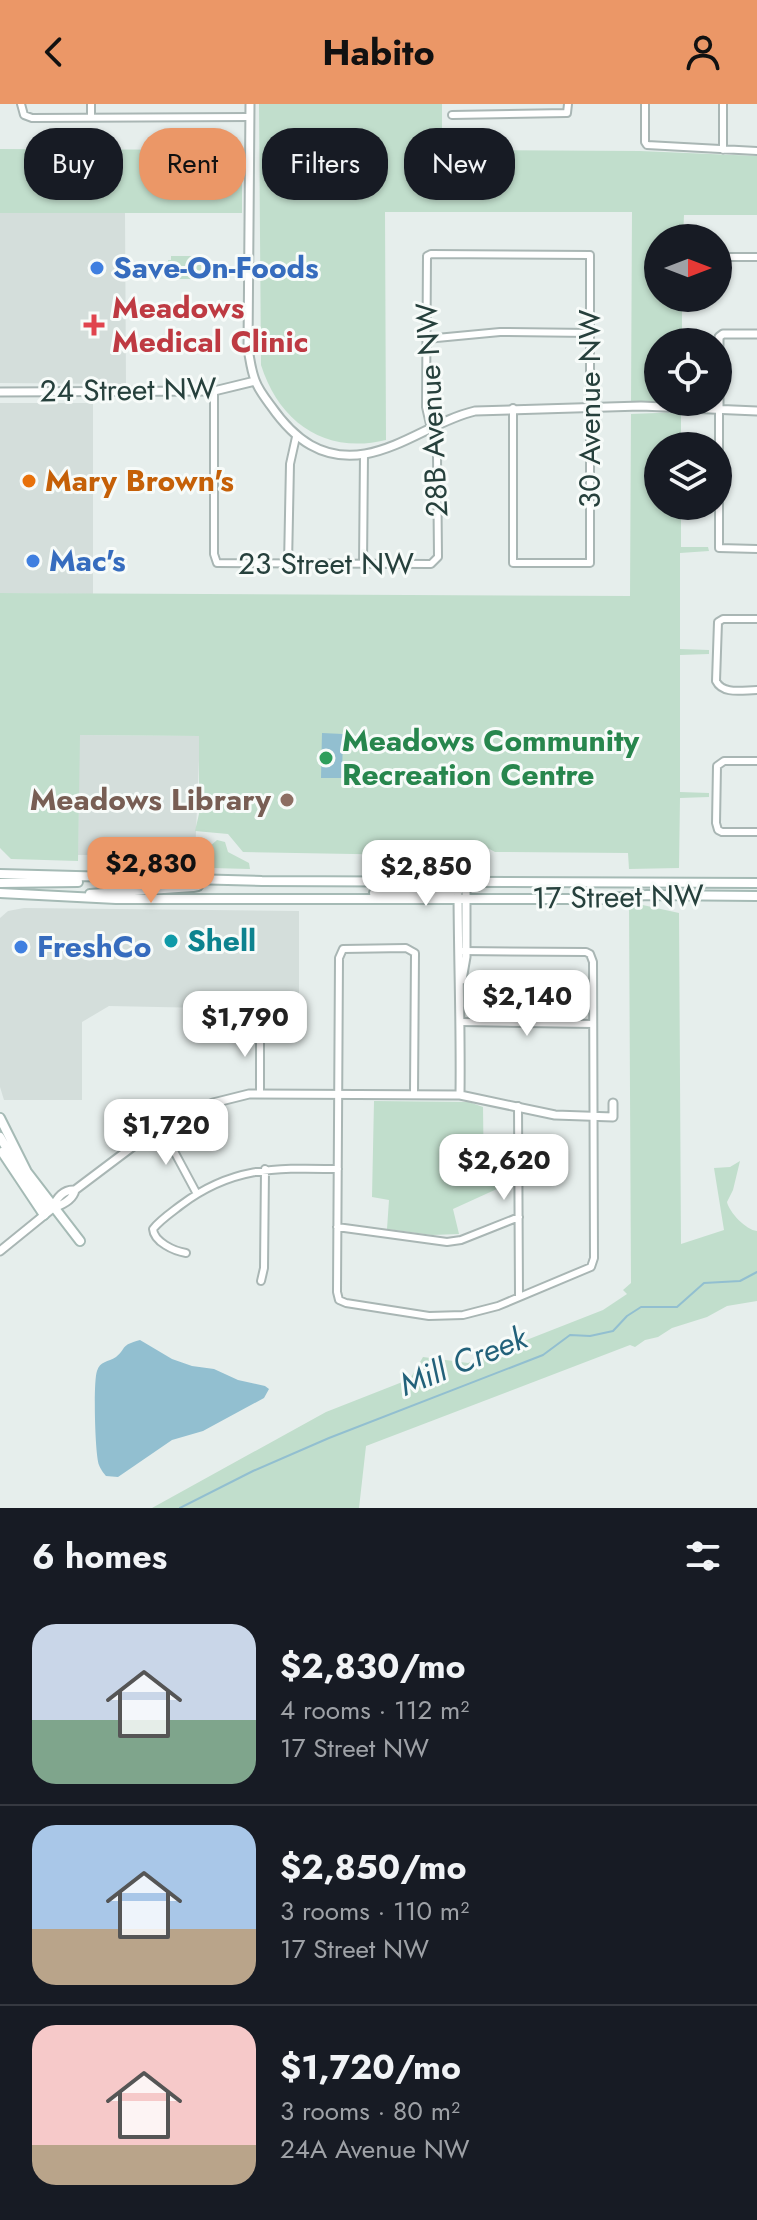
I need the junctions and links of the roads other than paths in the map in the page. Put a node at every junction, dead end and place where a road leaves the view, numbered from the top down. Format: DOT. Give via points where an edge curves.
graph roads {
  1 [pos="21,104"];
  2 [pos="91,104"];
  3 [pos="159,104"];
  4 [pos="250,104"];
  5 [pos="568,104"];
  6 [pos="645,104"];
  7 [pos="723,104"];
  8 [pos="159,115"];
  9 [pos="452,115"];
  10 [pos="91,117"];
  11 [pos="250,117"];
  12 [pos="723,150"];
  13 [pos="757,151"];
  14 [pos="590,255"];
  15 [pos="732,257"];
  16 [pos="757,257"];
  17 [pos="590,333"];
  18 [pos="757,334"];
  19 [pos="732,335"];
  20 [pos="426,339"];
  21 [pos="255,381"];
  22 [pos="214,391"];
  23 [pos="0,392"];
  24 [pos="644,406"];
  25 [pos="513,408"];
  26 [pos="590,409"];
  27 [pos="732,410"];
  28 [pos="757,411"];
  29 [pos="719,416"];
  30 [pos="430,428"];
  31 [pos="296,437"];
  32 [pos="364,454"];
  33 [pos="757,549"];
  34 [pos="434,562"];
  35 [pos="288,565"];
  36 [pos="363,565"];
  37 [pos="757,619"];
  38 [pos="757,690"];
  39 [pos="757,761"];
  40 [pos="757,832"];
  41 [pos="0,871"];
  42 [pos="111,879"];
  43 [pos="201,880"];
  44 [pos="0,883"];
  45 [pos="757,883"];
  46 [pos="461,891"];
  47 [pos="0,894"];
  48 [pos="757,896"];
  49 [pos="74,897"];
  50 [pos="462,951"];
  51 [pos="461,1022"];
  52 [pos="593,1024"];
  53 [pos="260,1025"];
  54 [pos="260,1093"];
  55 [pos="338,1093"];
  56 [pos="414,1094"];
  57 [pos="460,1095"];
  58 [pos="515,1102"];
  59 [pos="613,1103"];
  60 [pos="594,1117"];
  61 [pos="0,1118"];
  62 [pos="161,1127"];
  63 [pos="0,1137"];
  64 [pos="0,1148"];
  65 [pos="265,1169"];
  66 [pos="338,1169"];
  67 [pos="197,1194"];
  68 [pos="53,1208"];
  69 [pos="44,1215"];
  70 [pos="519,1217"];
  71 [pos="337,1227"];
  72 [pos="80,1241"];
  73 [pos="0,1251"];
  74 [pos="186,1253"];
  75 [pos="261,1281"];
  76 [pos="519,1296"];
  1 -- 10 [label="street" via="24,115"];
  2 -- 10 [label="street"];
  3 -- 8 [label="street"];
  4 -- 11 [label="street"];
  5 -- 9 [label="street" via="567,113"];
  6 -- 12 [label="street" via="645,144"];
  7 -- 12 [label="street"];
  8 -- 10 [label="street"];
  8 -- 11 [label="street"];
  11 -- 21 [label="street" via="248,349"];
  12 -- 13 [label="street"];
  14 -- 17 [label="street, 30 Avenue NW"];
  14 -- 20 [label="street, 28B Avenue NW" via="427,256"];
  15 -- 16 [label="street"];
  17 -- 20 [label="street" via="500,332"];
  17 -- 26 [label="street, 30 Avenue NW"];
  18 -- 19 [label="street"];
  20 -- 30 [label="street, 28B Avenue NW"];
  21 -- 22 [label="street, 24 Street NW"];
  21 -- 31 [label="street"];
  22 -- 23 [label="street, 24 Street NW"];
  22 -- 35 [label="street, 23 Street NW" via="217,563"];
  24 -- 26 [label="street"];
  25 -- 26 [label="street"];
  25 -- 26 [label="street, 30 Avenue NW" via="513,563 590,563"];
  25 -- 30 [label="street" via="475,411"];
  27 -- 28 [label="street"];
  29 -- 33 [label="street" via="719,548"];
  30 -- 32 [label="street"];
  30 -- 34 [label="street, 28B Avenue NW" via="438,469"];
  31 -- 32 [label="street" via="326,451"];
  31 -- 35 [label="street" via="290,464"];
  32 -- 36 [label="street"];
  34 -- 36 [label="street, 23 Street NW"];
  35 -- 36 [label="street, 23 Street NW"];
  37 -- 38 [label="street" via="720,620 716,681 727,690"];
  39 -- 40 [label="street" via="726,761 716,771 718,830"];
  41 -- 42 [label="main road, 17 Street NW"];
  42 -- 43 [label="main road, 17 Street NW"];
  42 -- 44 [label="main road"];
  43 -- 46 [label="main road, 17 Street NW"];
  43 -- 49 [label="main road" via="195,887"];
  45 -- 46 [label="main road, 17 Street NW"];
  46 -- 48 [label="main road, 17 Street NW"];
  46 -- 49 [label="main road, 17 Street NW" via="359,898"];
  46 -- 50 [label="street"];
  47 -- 49 [label="main road, 17 Street NW"];
  50 -- 51 [label="street"];
  50 -- 52 [label="street" via="590,954"];
  51 -- 52 [label="street"];
  51 -- 57 [label="street"];
  52 -- 60 [label="street"];
  53 -- 54 [label="street"];
  54 -- 55 [label="street"];
  54 -- 62 [label="street" via="213,1103"];
  55 -- 56 [label="street"];
  55 -- 56 [label="street" via="341,951 406,948 416,958"];
  55 -- 66 [label="street"];
  56 -- 57 [label="street"];
  57 -- 58 [label="street"];
  58 -- 60 [label="street" via="555,1115"];
  58 -- 70 [label="street"];
  59 -- 60 [label="street" via="613,1117"];
  60 -- 76 [label="street" via="593,1264"];
  61 -- 68 [label="main road" via="23,1165"];
  62 -- 67 [label="street"];
  62 -- 68 [label="street" via="58,1197"];
  63 -- 68 [label="main road" via="37,1196"];
  64 -- 69 [label="main road"];
  65 -- 66 [label="street"];
  65 -- 67 [label="street"];
  65 -- 75 [label="street"];
  66 -- 71 [label="street"];
  67 -- 74 [label="street" via="152,1232 175,1251"];
  68 -- 69 [label="street"];
  68 -- 72 [label="main road"];
  69 -- 73 [label="street"];
  70 -- 71 [label="street" via="447,1242"];
  70 -- 76 [label="street"];
  71 -- 76 [label="street" via="337,1292 346,1303 448,1316 481,1311"];
}
